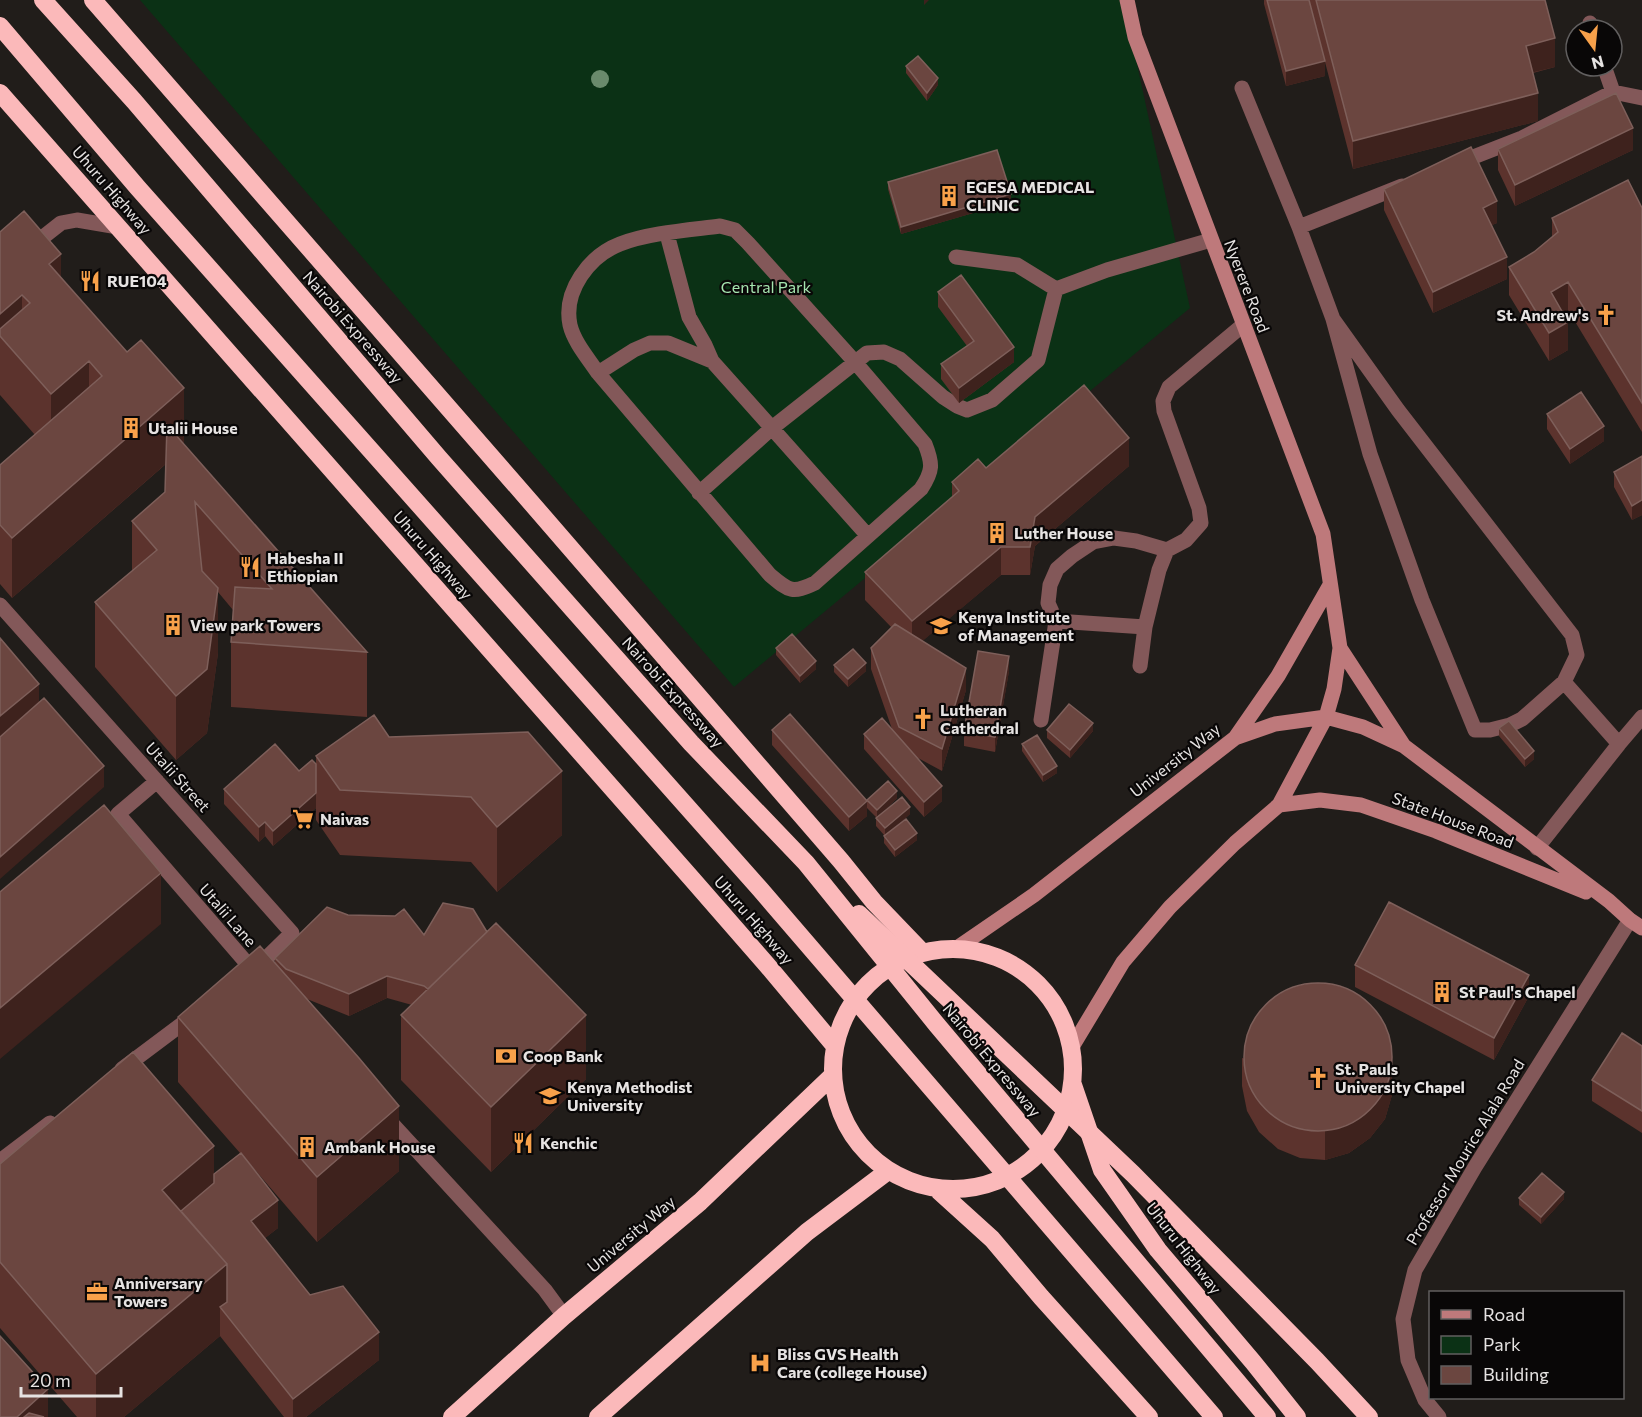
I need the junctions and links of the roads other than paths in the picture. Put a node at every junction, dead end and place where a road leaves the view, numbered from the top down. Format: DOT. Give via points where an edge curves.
graph roads {
  1 [pos="43,0"];
  2 [pos="93,0"];
  3 [pos="1126,0"];
  4 [pos="0,26"];
  5 [pos="1608,78"];
  6 [pos="1242,88"];
  7 [pos="1613,92"];
  8 [pos="0,93"];
  9 [pos="1642,98"];
  10 [pos="1446,168"];
  11 [pos="1414,181"];
  12 [pos="118,227"];
  13 [pos="1299,227"];
  14 [pos="667,234"];
  15 [pos="1211,240"];
  16 [pos="956,257"];
  17 [pos="0,271"];
  18 [pos="1056,289"];
  19 [pos="1333,319"];
  20 [pos="1243,325"];
  21 [pos="712,362"];
  22 [pos="855,362"];
  23 [pos="598,373"];
  24 [pos="772,428"];
  25 [pos="699,493"];
  26 [pos="868,536"];
  27 [pos="1167,550"];
  28 [pos="1330,585"];
  29 [pos="0,605"];
  30 [pos="1056,621"];
  31 [pos="1145,627"];
  32 [pos="1340,648"];
  33 [pos="1140,666"];
  34 [pos="1564,682"];
  35 [pos="1326,717"];
  36 [pos="1642,717"];
  37 [pos="1041,720"];
  38 [pos="1235,738"];
  39 [pos="1619,744"];
  40 [pos="1404,746"];
  41 [pos="158,781"];
  42 [pos="1279,805"];
  43 [pos="1537,848"];
  44 [pos="806,863"];
  45 [pos="1608,902"];
  46 [pos="1636,924"];
  47 [pos="957,948"];
  48 [pos="922,952"];
  49 [pos="248,974"];
  50 [pos="269,988"];
  51 [pos="206,1006"];
  52 [pos="834,1046"];
  53 [pos="1072,1047"];
  54 [pos="112,1077"];
  55 [pos="831,1077"];
  56 [pos="1073,1085"];
  57 [pos="373,1103"];
  58 [pos="65,1112"];
  59 [pos="0,1161"];
  60 [pos="888,1172"];
  61 [pos="939,1191"];
  62 [pos="564,1316"];
  63 [pos="452,1417"];
  64 [pos="598,1417"];
  65 [pos="1149,1417"];
  66 [pos="1214,1417"];
  67 [pos="1266,1417"];
  68 [pos="1296,1417"];
  69 [pos="1369,1417"];
  70 [pos="1439,1417"];
  1 -- 44 [label="highway, Nairobi Expressway, bridge" via="683,734"];
  2 -- 48 [label="highway" via="874,902"];
  3 -- 15 [label="street, Nyerere Road" via="1135,37"];
  4 -- 66 [label="highway, bridge" via="138,188 760,889"];
  5 -- 7 [label="street"];
  6 -- 13 [label="street"];
  7 -- 9 [label="street"];
  7 -- 10 [label="street" via="1522,138"];
  8 -- 12 [label="highway, Uhuru Highway"];
  11 -- 13 [label="street"];
  12 -- 17 [label="street" via="77,220 61,223"];
  12 -- 52 [label="highway, Uhuru Highway" via="767,964"];
  13 -- 19 [label="street"];
  14 -- 21 [label="street" via="688,317"];
  14 -- 22 [label="street" via="720,226 735,230"];
  14 -- 23 [label="street" via="618,245 600,255 576,285 568,306 570,326"];
  15 -- 18 [label="street"];
  15 -- 20 [label="street, Nyerere Road"];
  16 -- 18 [label="street" via="1017,265"];
  18 -- 22 [label="street" via="1038,360 992,400 967,410 943,397 900,359 884,352 867,353"];
  19 -- 34 [label="street" via="1572,635 1577,655"];
  19 -- 34 [label="street" via="1370,454 1422,600 1475,730 1490,730 1522,719"];
  20 -- 27 [label="street" via="1169,387 1163,401 1201,523 1186,540"];
  20 -- 28 [label="street, Nyerere Road" via="1323,534"];
  21 -- 23 [label="street" via="668,343 650,343"];
  21 -- 24 [label="street"];
  22 -- 24 [label="street"];
  22 -- 26 [label="street" via="925,444 932,460 930,476 921,489"];
  23 -- 25 [label="street"];
  24 -- 25 [label="street"];
  24 -- 26 [label="street"];
  25 -- 26 [label="street" via="784,588 799,591 815,583"];
  27 -- 30 [label="street" via="1114,538 1093,542 1057,569 1053,577 1048,603"];
  27 -- 31 [label="street"];
  28 -- 32 [label="street, Nyerere Road"];
  28 -- 38 [label="street" via="1278,676"];
  29 -- 41 [label="street, Utalii Street"];
  30 -- 31 [label="street"];
  30 -- 37 [label="street"];
  31 -- 33 [label="street"];
  32 -- 35 [label="street, Nyerere Road"];
  32 -- 40 [label="street"];
  34 -- 39 [label="street"];
  35 -- 38 [label="street, University Way" via="1275,724"];
  35 -- 40 [label="street, State House Road" via="1363,727"];
  35 -- 42 [label="street"];
  36 -- 39 [label="street"];
  38 -- 47 [label="street, University Way" via="1034,894"];
  39 -- 43 [label="street"];
  40 -- 43 [label="street, State House Road"];
  41 -- 49 [label="street, Utalii Street" via="292,933"];
  41 -- 49 [label="street, Utalii Lane" via="114,818"];
  42 -- 45 [label="street, State House Road" via="1320,800 1361,805 1436,831"];
  42 -- 53 [label="street" via="1164,915 1124,962"];
  43 -- 45 [label="street, State House Road"];
  44 -- 67 [label="highway, Nairobi Expressway, bridge" via="936,1025"];
  44 -- 69 [label="highway, bridge" via="1132,1174"];
  45 -- 46 [label="street, State House Road"];
  46 -- 70 [label="street, Professor Mourice Alala Road" via="1475,1167 1415,1270 1403,1319 1408,1360 1425,1400"];
  47 -- 48 [label="highway"];
  47 -- 53 [label="highway" via="989,954 1019,968 1044,988 1062,1016"];
  48 -- 52 [label="highway" via="891,965 864,987"];
  49 -- 50 [label="street, Utalii Lane"];
  51 -- 54 [label="street"];
  52 -- 55 [label="highway"];
  53 -- 56 [label="highway"];
  55 -- 60 [label="highway" via="840,1116 862,1150"];
  55 -- 62 [label="highway, University Way" via="700,1202"];
  56 -- 61 [label="highway" via="1061,1124 1036,1156 1003,1179"];
  56 -- 68 [label="highway, Uhuru Highway" via="1102,1170 1158,1250"];
  57 -- 62 [label="street" via="545,1290"];
  58 -- 59 [label="street"];
  60 -- 61 [label="highway"];
  60 -- 64 [label="highway" via="807,1232"];
  61 -- 65 [label="highway" via="992,1239"];
  62 -- 63 [label="highway, University Way"];
}
